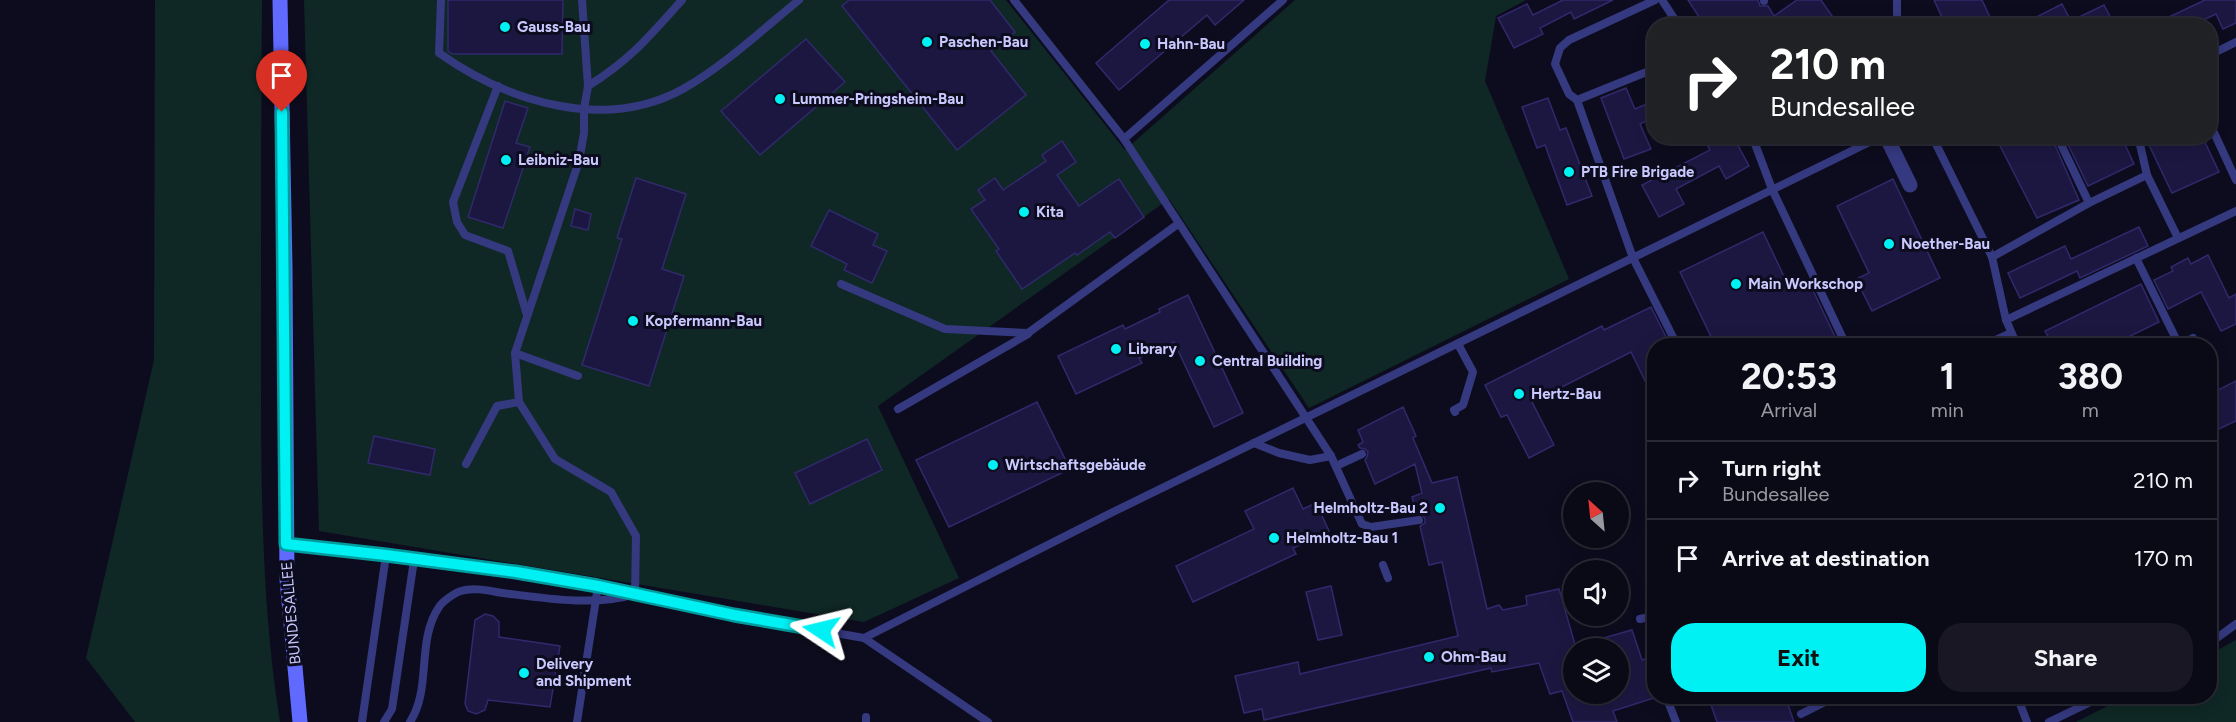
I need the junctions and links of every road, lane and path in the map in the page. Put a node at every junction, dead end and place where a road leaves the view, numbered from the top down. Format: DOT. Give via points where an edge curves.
graph roads {
  1 [pos="280,0"];
  2 [pos="441,0"];
  3 [pos="582,0"];
  4 [pos="682,0"];
  5 [pos="799,0"];
  6 [pos="1014,0"];
  7 [pos="1283,0"];
  8 [pos="1654,0"];
  9 [pos="1662,0"];
  10 [pos="1897,0"];
  11 [pos="1674,18"];
  12 [pos="1897,18"];
  13 [pos="2236,42"];
  14 [pos="2217,52"];
  15 [pos="1647,72"];
  16 [pos="498,86"];
  17 [pos="588,86"];
  18 [pos="1577,100"];
  19 [pos="584,109"];
  20 [pos="1124,139"];
  21 [pos="2217,139"];
  22 [pos="1755,144"];
  23 [pos="1866,144"];
  24 [pos="1882,144"];
  25 [pos="1936,144"];
  26 [pos="2061,144"];
  27 [pos="2140,144"];
  28 [pos="2147,176"];
  29 [pos="2236,180"];
  30 [pos="1910,185"];
  31 [pos="1772,189"];
  32 [pos="2089,203"];
  33 [pos="2236,211"];
  34 [pos="1178,224"];
  35 [pos="2178,238"];
  36 [pos="1992,257"];
  37 [pos="1633,258"];
  38 [pos="2136,258"];
  39 [pos="841,284"];
  40 [pos="527,316"];
  41 [pos="2006,321"];
  42 [pos="1028,333"];
  43 [pos="2012,333"];
  44 [pos="1673,338"];
  45 [pos="1843,338"];
  46 [pos="2001,338"];
  47 [pos="2014,338"];
  48 [pos="2176,338"];
  49 [pos="1458,344"];
  50 [pos="515,353"];
  51 [pos="578,376"];
  52 [pos="519,402"];
  53 [pos="898,409"];
  54 [pos="1455,412"];
  55 [pos="1306,418"];
  56 [pos="1254,443"];
  57 [pos="1362,454"];
  58 [pos="1331,456"];
  59 [pos="466,464"];
  60 [pos="1336,466"];
  61 [pos="1419,520"];
  62 [pos="286,544"];
  63 [pos="386,555"];
  64 [pos="414,560"];
  65 [pos="1383,565"];
  66 [pos="1388,578"];
  67 [pos="598,586"];
  68 [pos="635,594"];
  69 [pos="596,600"];
  70 [pos="1647,618"];
  71 [pos="1640,619"];
  72 [pos="2236,624"];
  73 [pos="864,638"];
  74 [pos="2217,638"];
  75 [pos="1669,704"];
  76 [pos="1821,704"];
  77 [pos="2020,704"];
  78 [pos="2086,704"];
  79 [pos="1801,714"];
  80 [pos="300,722"];
  81 [pos="362,722"];
  82 [pos="384,722"];
  83 [pos="410,722"];
  84 [pos="577,722"];
  85 [pos="988,722"];
  86 [pos="1676,722"];
  87 [pos="2027,722"];
  88 [pos="2049,722"];
  1 -- 62 [label="main road, BUNDESALLEE"];
  2 -- 16 [label="lane" via="439,53"];
  3 -- 17 [label="lane"];
  4 -- 17 [label="lane" via="639,48"];
  5 -- 19 [label="lane" via="729,58 683,89 639,107"];
  6 -- 20 [label="lane"];
  7 -- 20 [label="lane"];
  8 -- 18 [label="lane" via="1569,40 1560,48 1555,64 1569,94"];
  9 -- 11 [label="lane"];
  10 -- 12 [label="lane"];
  13 -- 14 [label="lane"];
  15 -- 18 [label="lane"];
  16 -- 19 [label="lane" via="558,107"];
  16 -- 40 [label="lane" via="453,202 457,222 465,235 508,251"];
  17 -- 19 [label="lane"];
  18 -- 37 [label="lane"];
  19 -- 40 [label="lane" via="579,161"];
  20 -- 34 [label="lane"];
  21 -- 29 [label="lane"];
  22 -- 31 [label="lane"];
  23 -- 31 [label="lane"];
  24 -- 30 [label="street"];
  25 -- 36 [label="lane"];
  26 -- 32 [label="lane"];
  27 -- 28 [label="lane"];
  28 -- 32 [label="lane"];
  28 -- 35 [label="lane"];
  31 -- 37 [label="lane"];
  31 -- 45 [label="lane"];
  32 -- 36 [label="lane"];
  33 -- 35 [label="lane"];
  34 -- 42 [label="lane"];
  34 -- 55 [label="lane"];
  35 -- 38 [label="lane"];
  36 -- 41 [label="lane"];
  37 -- 44 [label="lane"];
  37 -- 49 [label="lane"];
  38 -- 41 [label="lane"];
  38 -- 48 [label="lane"];
  39 -- 42 [label="lane" via="945,329"];
  40 -- 50 [label="lane"];
  41 -- 43 [label="lane"];
  42 -- 53 [label="lane"];
  43 -- 46 [label="lane"];
  43 -- 47 [label="lane"];
  49 -- 54 [label="lane" via="1473,372 1463,405"];
  49 -- 55 [label="lane"];
  50 -- 51 [label="lane"];
  50 -- 52 [label="lane"];
  52 -- 59 [label="lane" via="497,406"];
  52 -- 68 [label="lane" via="555,459 611,492 636,536"];
  55 -- 56 [label="lane"];
  55 -- 58 [label="lane"];
  56 -- 58 [label="lane" via="1310,460"];
  56 -- 73 [label="lane"];
  57 -- 60 [label="lane"];
  58 -- 60 [label="lane"];
  60 -- 61 [label="lane" via="1362,524 1371,527"];
  62 -- 63 [label="lane"];
  62 -- 80 [label="main road, BUNDESALLEE"];
  63 -- 64 [label="lane"];
  63 -- 81 [label="lane"];
  64 -- 67 [label="lane"];
  64 -- 82 [label="lane" via="392,710"];
  65 -- 66 [label="lane"];
  67 -- 68 [label="lane"];
  67 -- 69 [label="lane"];
  68 -- 69 [label="lane"];
  68 -- 73 [label="lane"];
  69 -- 83 [label="lane" via="461,591 447,600 432,621 416,712"];
  69 -- 84 [label="lane"];
  70 -- 71 [label="lane"];
  72 -- 74 [label="lane"];
  73 -- 85 [label="lane"];
  75 -- 86 [label="lane"];
  76 -- 79 [label="lane"];
  77 -- 87 [label="lane"];
  78 -- 88 [label="lane"];
}
